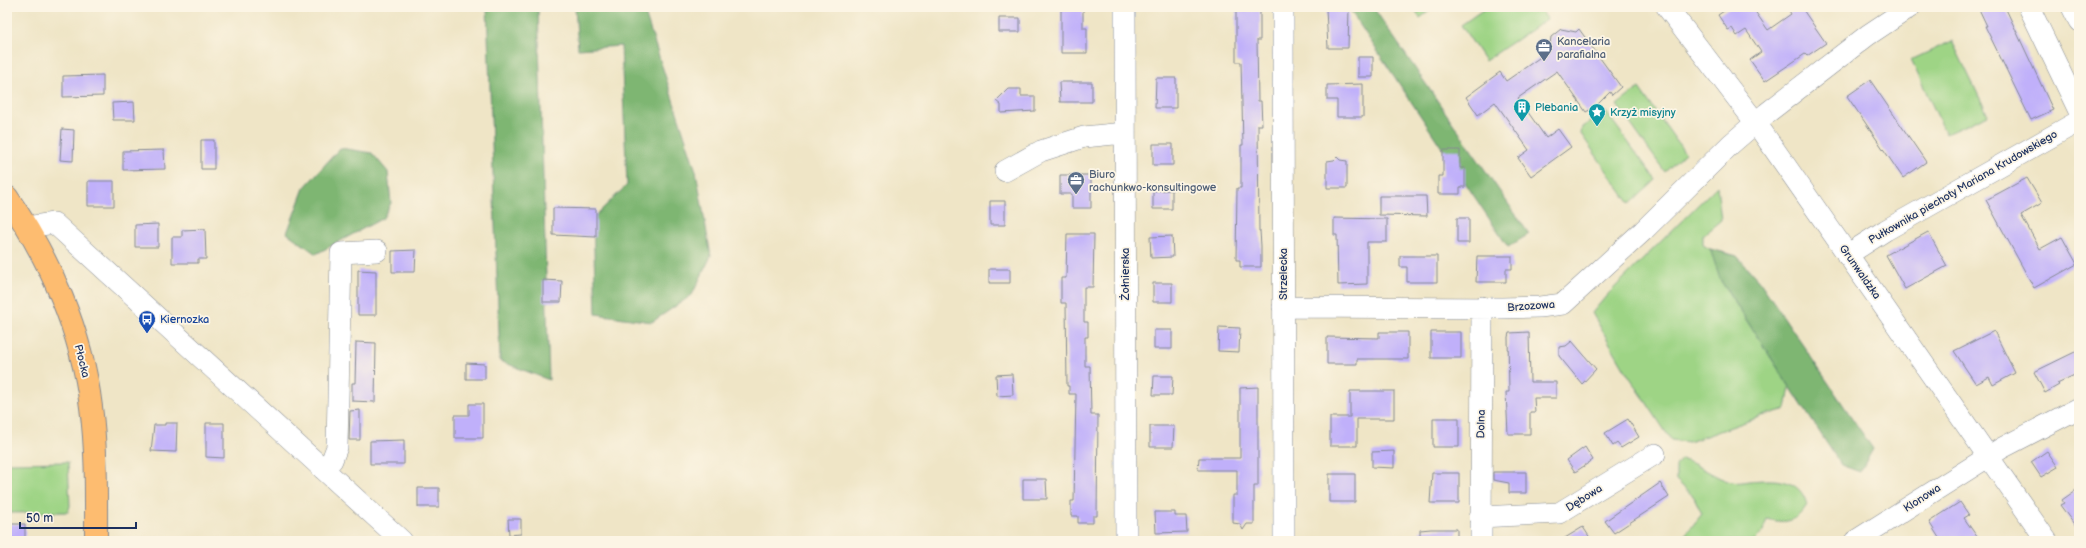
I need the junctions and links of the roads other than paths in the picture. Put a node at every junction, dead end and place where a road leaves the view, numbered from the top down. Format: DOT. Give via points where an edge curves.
graph roads {
  1 [pos="1125,7"];
  2 [pos="1283,7"];
  3 [pos="1667,7"];
  4 [pos="1910,7"];
  5 [pos="2029,7"];
  6 [pos="2072,7"];
  7 [pos="2079,21"];
  8 [pos="2079,111"];
  9 [pos="2079,121"];
  10 [pos="1756,124"];
  11 [pos="1124,133"];
  12 [pos="1005,171"];
  13 [pos="7,198"];
  14 [pos="27,227"];
  15 [pos="376,251"];
  16 [pos="1847,255"];
  17 [pos="1283,307"];
  18 [pos="1482,307"];
  19 [pos="2079,408"];
  20 [pos="1655,454"];
  21 [pos="1989,456"];
  22 [pos="323,469"];
  23 [pos="1480,518"];
  24 [pos="96,541"];
  25 [pos="402,541"];
  26 [pos="1126,541"];
  27 [pos="1284,541"];
  28 [pos="1481,541"];
  29 [pos="1855,541"];
  30 [pos="2047,541"];
  1 -- 11 [label="street, Żołnierska"];
  2 -- 17 [label="street, Strzelecka"];
  3 -- 10 [label="street, Grunwaldzka"];
  4 -- 10 [label="street, Brzozowa" via="1868,35"];
  5 -- 8 [label="street"];
  6 -- 7 [label="street"];
  9 -- 16 [label="street, Pułkownika piechoty Mariana Krudowskiego" via="1886,230"];
  10 -- 16 [label="street, Grunwaldzka"];
  10 -- 18 [label="street, Brzozowa" via="1731,144 1643,231 1562,304 1540,307"];
  11 -- 12 [label="street" via="1084,137 1041,151"];
  11 -- 26 [label="street, Żołnierska"];
  13 -- 14 [label="main road, Płocka"];
  14 -- 22 [label="street" via="54,223"];
  14 -- 24 [label="main road, Płocka" via="68,314 88,386 94,452"];
  15 -- 22 [label="street" via="341,253 337,447 332,460"];
  16 -- 21 [label="street, Grunwaldzka"];
  17 -- 18 [label="street, Brzozowa"];
  17 -- 27 [label="street, Strzelecka"];
  18 -- 23 [label="street, Dolna"];
  19 -- 21 [label="street, Klonowa"];
  20 -- 23 [label="street, Dębowa" via="1559,513"];
  21 -- 29 [label="street, Klonowa"];
  21 -- 30 [label="street, Grunwaldzka"];
  22 -- 25 [label="street"];
  23 -- 28 [label="street, Dolna"];
}
